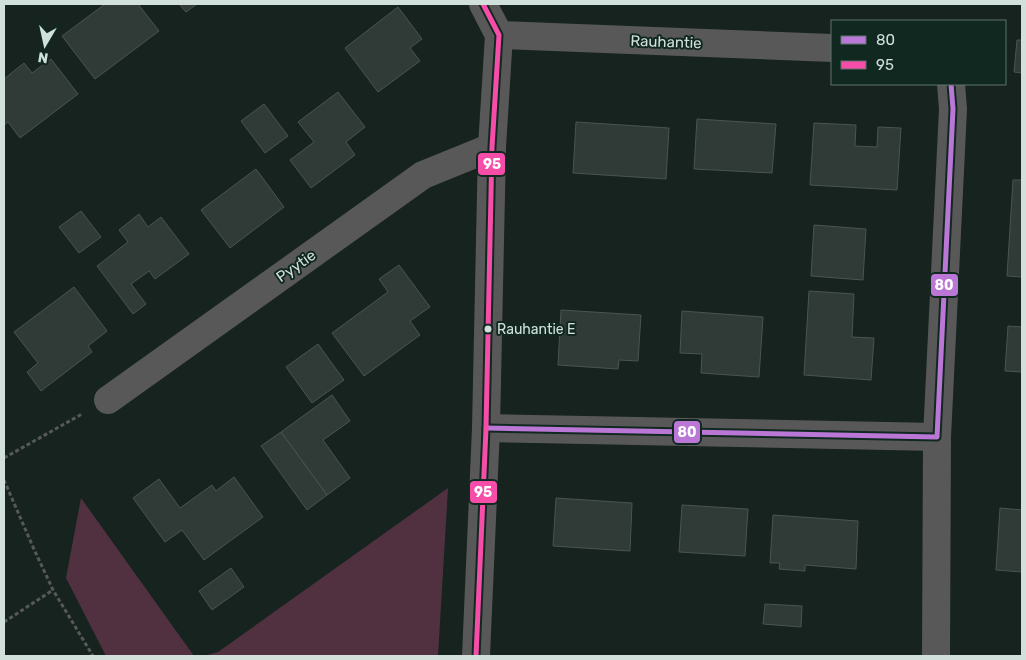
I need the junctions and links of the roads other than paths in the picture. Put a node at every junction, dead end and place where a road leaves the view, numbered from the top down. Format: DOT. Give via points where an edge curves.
graph roads {
  1 [pos="483,4"];
  2 [pos="499,35"];
  3 [pos="831,48"];
  4 [pos="952,85"];
  5 [pos="492,147"];
  6 [pos="108,400"];
  7 [pos="486,428"];
  8 [pos="937,437"];
  9 [pos="476,656"];
  10 [pos="936,656"];
  1 -- 2 [label="street"];
  2 -- 3 [label="street, Rauhantie"];
  2 -- 5 [label="street"];
  4 -- 8 [label="street"];
  5 -- 6 [label="street, Pyytie" via="423,175"];
  5 -- 7 [label="street"];
  7 -- 8 [label="street"];
  7 -- 9 [label="street"];
  8 -- 10 [label="street"];
}
